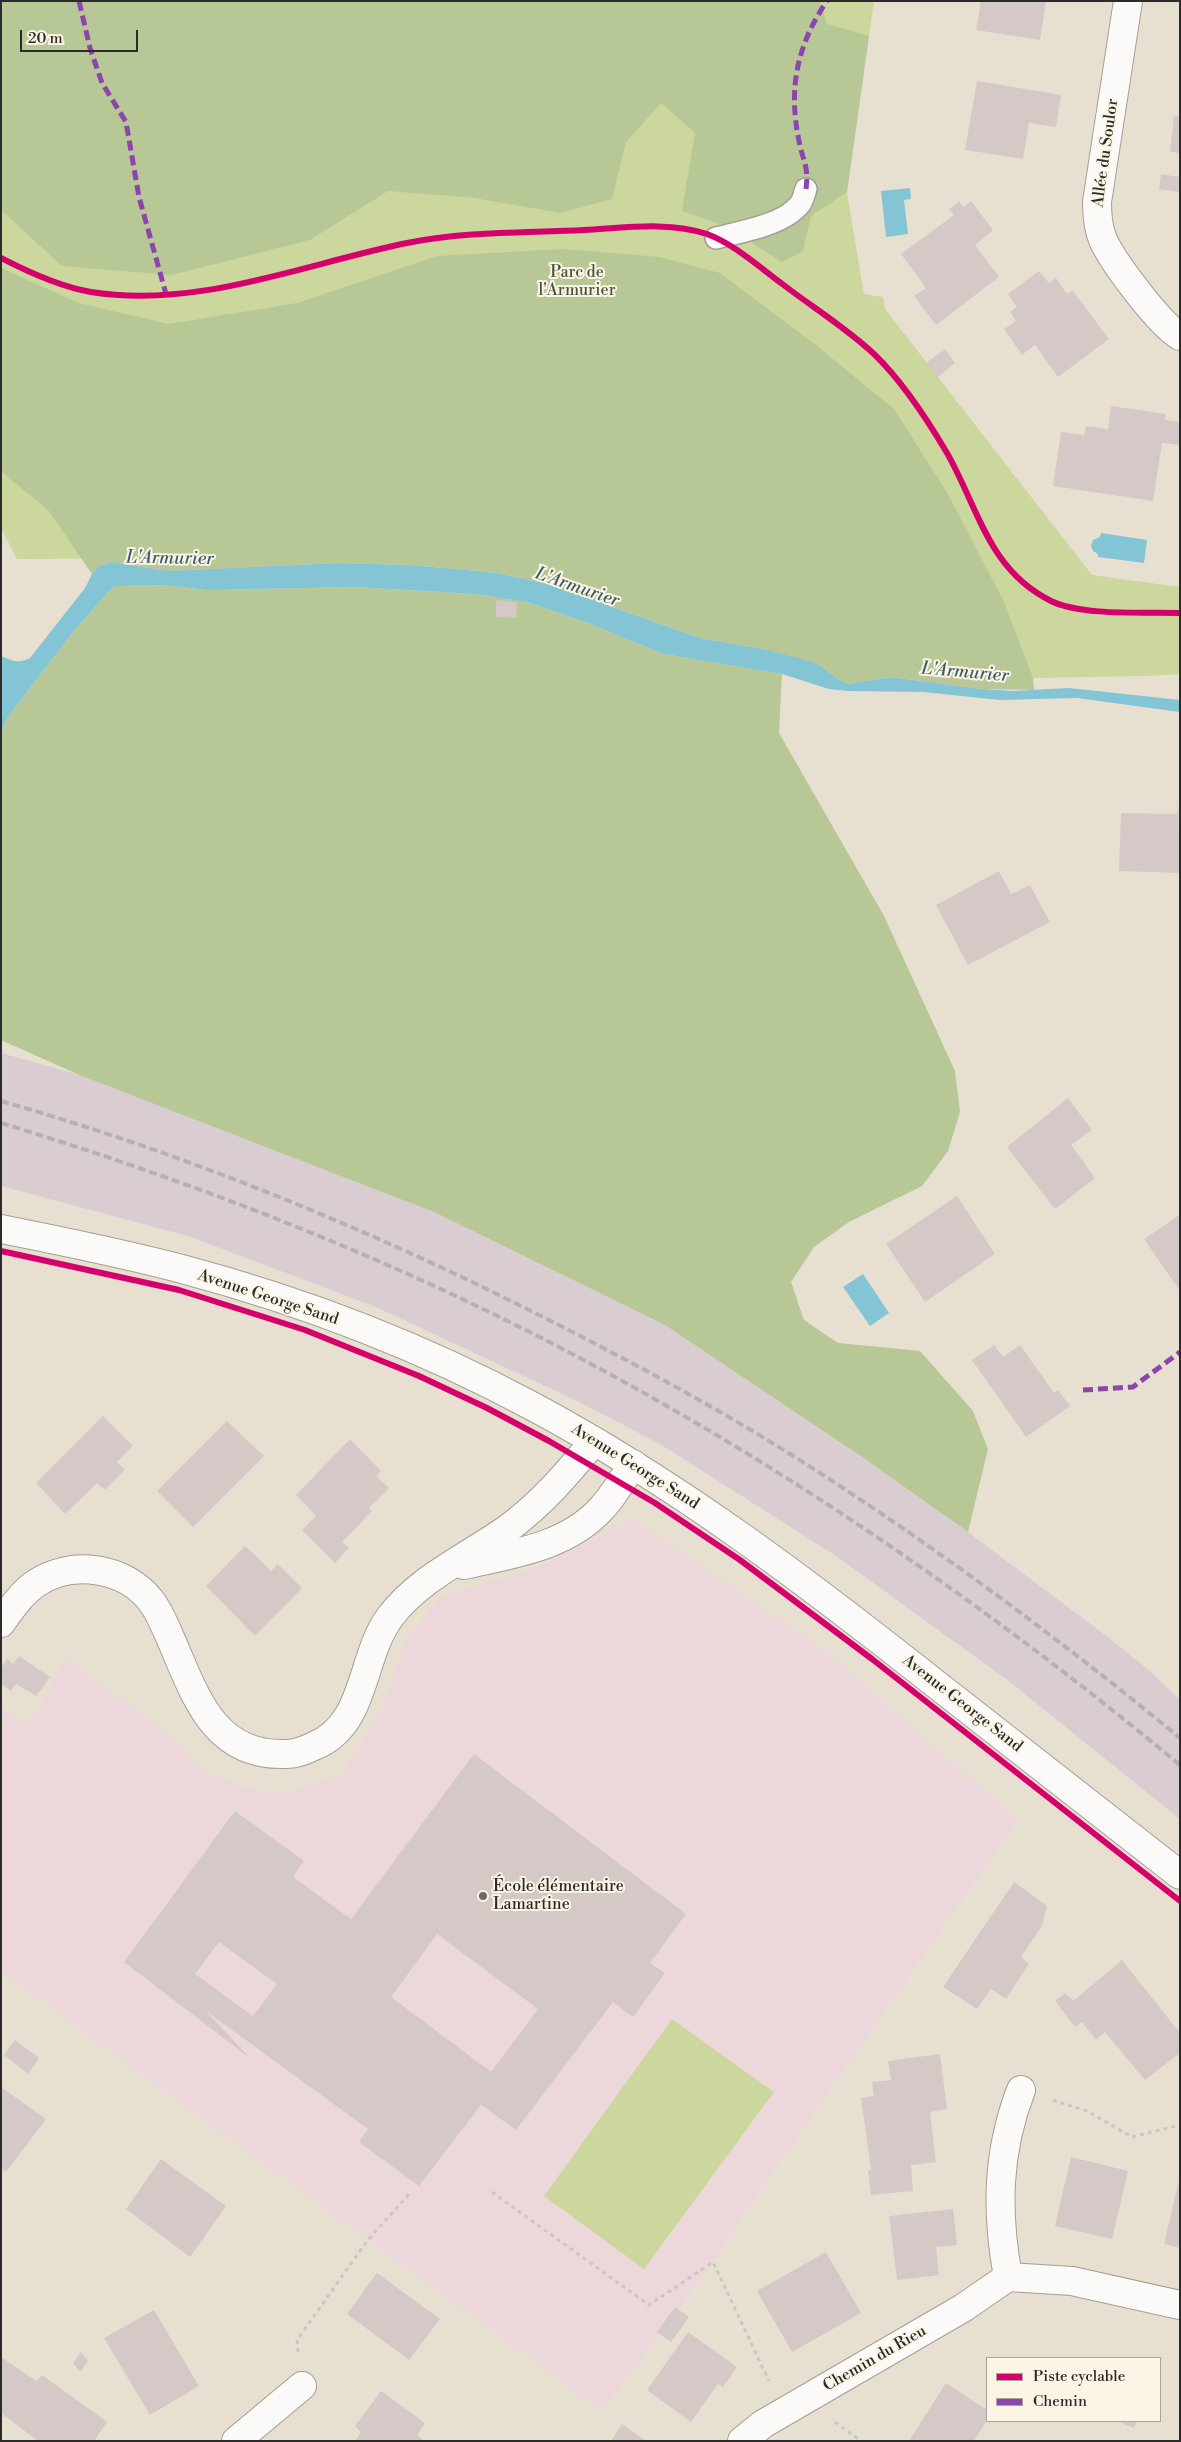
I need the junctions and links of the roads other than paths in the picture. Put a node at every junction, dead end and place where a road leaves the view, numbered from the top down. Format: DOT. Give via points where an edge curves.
graph roads {
  1 [pos="1128,1"];
  2 [pos="806,189"];
  3 [pos="716,238"];
  4 [pos="1180,336"];
  5 [pos="1,1228"];
  6 [pos="594,1441"];
  7 [pos="633,1464"];
  8 [pos="445,1570"];
  9 [pos="1,1622"];
  10 [pos="1180,1875"];
  11 [pos="1021,2090"];
  12 [pos="1008,2277"];
  13 [pos="1180,2305"];
  14 [pos="302,2386"];
  15 [pos="236,2441"];
  16 [pos="742,2441"];
  1 -- 4 [label="street, Allée du Soulor" via="1097,216 1112,256 1164,324"];
  2 -- 3 [label="lane" via="800,204 784,217"];
  5 -- 6 [label="street, Avenue George Sand" via="182,1269 303,1307 417,1351 530,1405"];
  6 -- 7 [label="street, Avenue George Sand"];
  6 -- 8 [label="street" via="556,1487 533,1507"];
  7 -- 8 [label="street" via="602,1509 557,1540 521,1554"];
  7 -- 10 [label="street, Avenue George Sand" via="734,1529"];
  8 -- 9 [label="street" via="402,1602 383,1626 345,1724 320,1744 287,1754 248,1749 228,1738 210,1721 152,1601 123,1577 92,1569 76,1569 47,1578 24,1594"];
  11 -- 12 [label="street" via="1009,2120 1002,2159 1000,2234"];
  12 -- 13 [label="street" via="1072,2281"];
  12 -- 16 [label="street, Chemin du Rieu" via="963,2308 749,2433"];
  14 -- 15 [label="street"];
}
